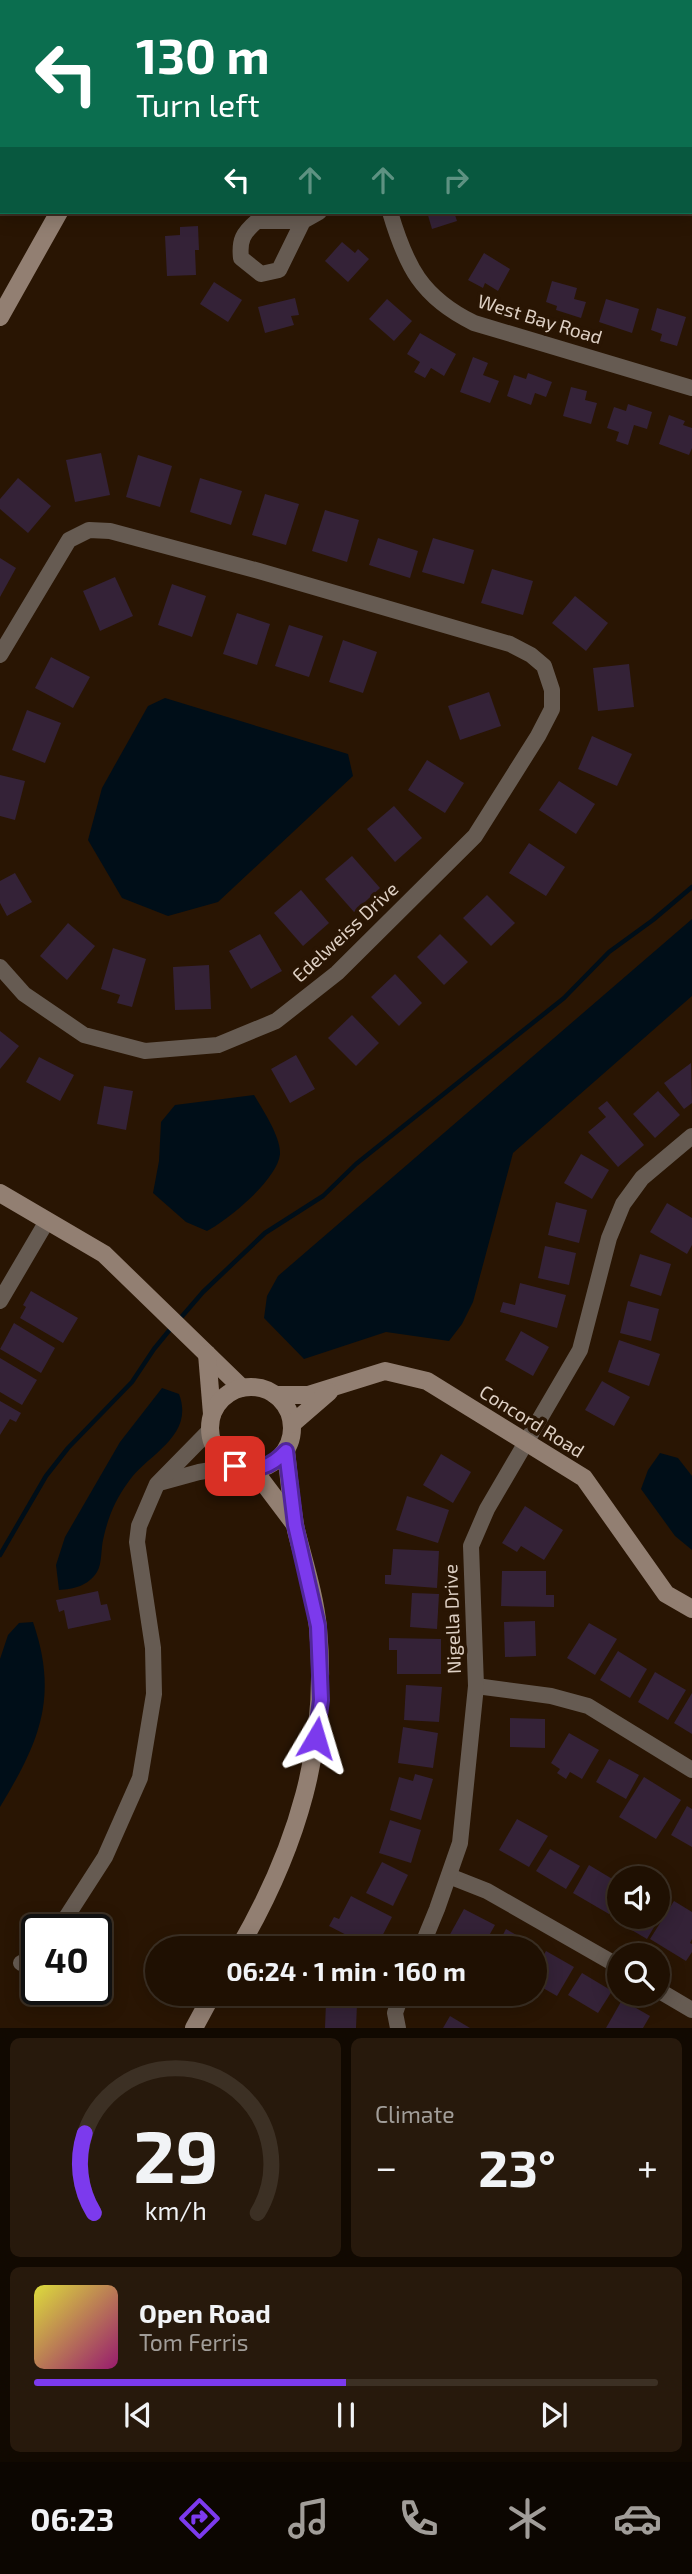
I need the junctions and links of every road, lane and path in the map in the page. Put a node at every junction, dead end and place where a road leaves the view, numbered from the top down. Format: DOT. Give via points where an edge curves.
graph roads {
  1 [pos="58,214"];
  2 [pos="315,214"];
  3 [pos="391,214"];
  4 [pos="303,221"];
  5 [pos="0,317"];
  6 [pos="692,388"];
  7 [pos="0,655"];
  8 [pos="0,967"];
  9 [pos="692,1136"];
  10 [pos="0,1193"];
  11 [pos="47,1221"];
  12 [pos="0,1301"];
  13 [pos="207,1354"];
  14 [pos="337,1385"];
  15 [pos="242,1388"];
  16 [pos="275,1395"];
  17 [pos="211,1422"];
  18 [pos="292,1424"];
  19 [pos="525,1441"];
  20 [pos="286,1451"];
  21 [pos="235,1466"];
  22 [pos="253,1469"];
  23 [pos="157,1484"];
  24 [pos="295,1525"];
  25 [pos="692,1609"];
  26 [pos="476,1686"];
  27 [pos="692,1770"];
  28 [pos="449,1876"];
  29 [pos="68,1914"];
  30 [pos="245,1936"];
  31 [pos="426,1936"];
  32 [pos="607,1959"];
  33 [pos="670,1997"];
  34 [pos="206,2006"];
  35 [pos="397,2006"];
  36 [pos="692,2010"];
  37 [pos="194,2028"];
  38 [pos="398,2028"];
  1 -- 5 [label="street"];
  2 -- 4 [label="street"];
  3 -- 6 [label="street, West Bay Road" via="408,265 428,292 454,313 474,323"];
  7 -- 8 [label="street, Edelweiss Drive" via="69,540 89,530 110,531 510,644 544,666 552,690 552,709 475,836 337,973 276,1021 218,1045 145,1051 84,1035 24,994"];
  9 -- 19 [label="street, Nigella Drive" via="642,1178 623,1204 609,1238 580,1350"];
  10 -- 11 [label="street"];
  11 -- 12 [label="street"];
  11 -- 13 [label="street" via="104,1254"];
  13 -- 15 [label="street"];
  13 -- 17 [label="street"];
  14 -- 16 [label="street, Concord Road" via="308,1395"];
  14 -- 18 [label="street, Concord Road"];
  14 -- 19 [label="street, Concord Road" via="385,1371 427,1381"];
  15 -- 16 [label="street"];
  15 -- 17 [label="street" via="219,1402"];
  16 -- 18 [label="street"];
  17 -- 21 [label="street" via="217,1452"];
  17 -- 23 [label="street"];
  18 -- 20 [label="street"];
  19 -- 25 [label="street, Concord Road" via="584,1478 666,1594"];
  19 -- 26 [label="street, Nigella Drive" via="471,1546"];
  20 -- 22 [label="street" via="266,1467"];
  20 -- 24 [label="street"];
  21 -- 22 [label="street"];
  21 -- 23 [label="street"];
  22 -- 24 [label="street"];
  23 -- 29 [label="street" via="137,1542 150,1621 153,1682 140,1778 105,1857"];
  24 -- 30 [label="street" via="318,1626 321,1700 317,1734 300,1815 282,1865"];
  26 -- 27 [label="street" via="588,1706"];
  26 -- 28 [label="street, Nigella Drive" via="460,1843"];
  28 -- 31 [label="street, Nigella Drive"];
  28 -- 32 [label="street" via="487,1891"];
  33 -- 36 [label="street"];
  34 -- 37 [label="street"];
  35 -- 38 [label="street"];
}
